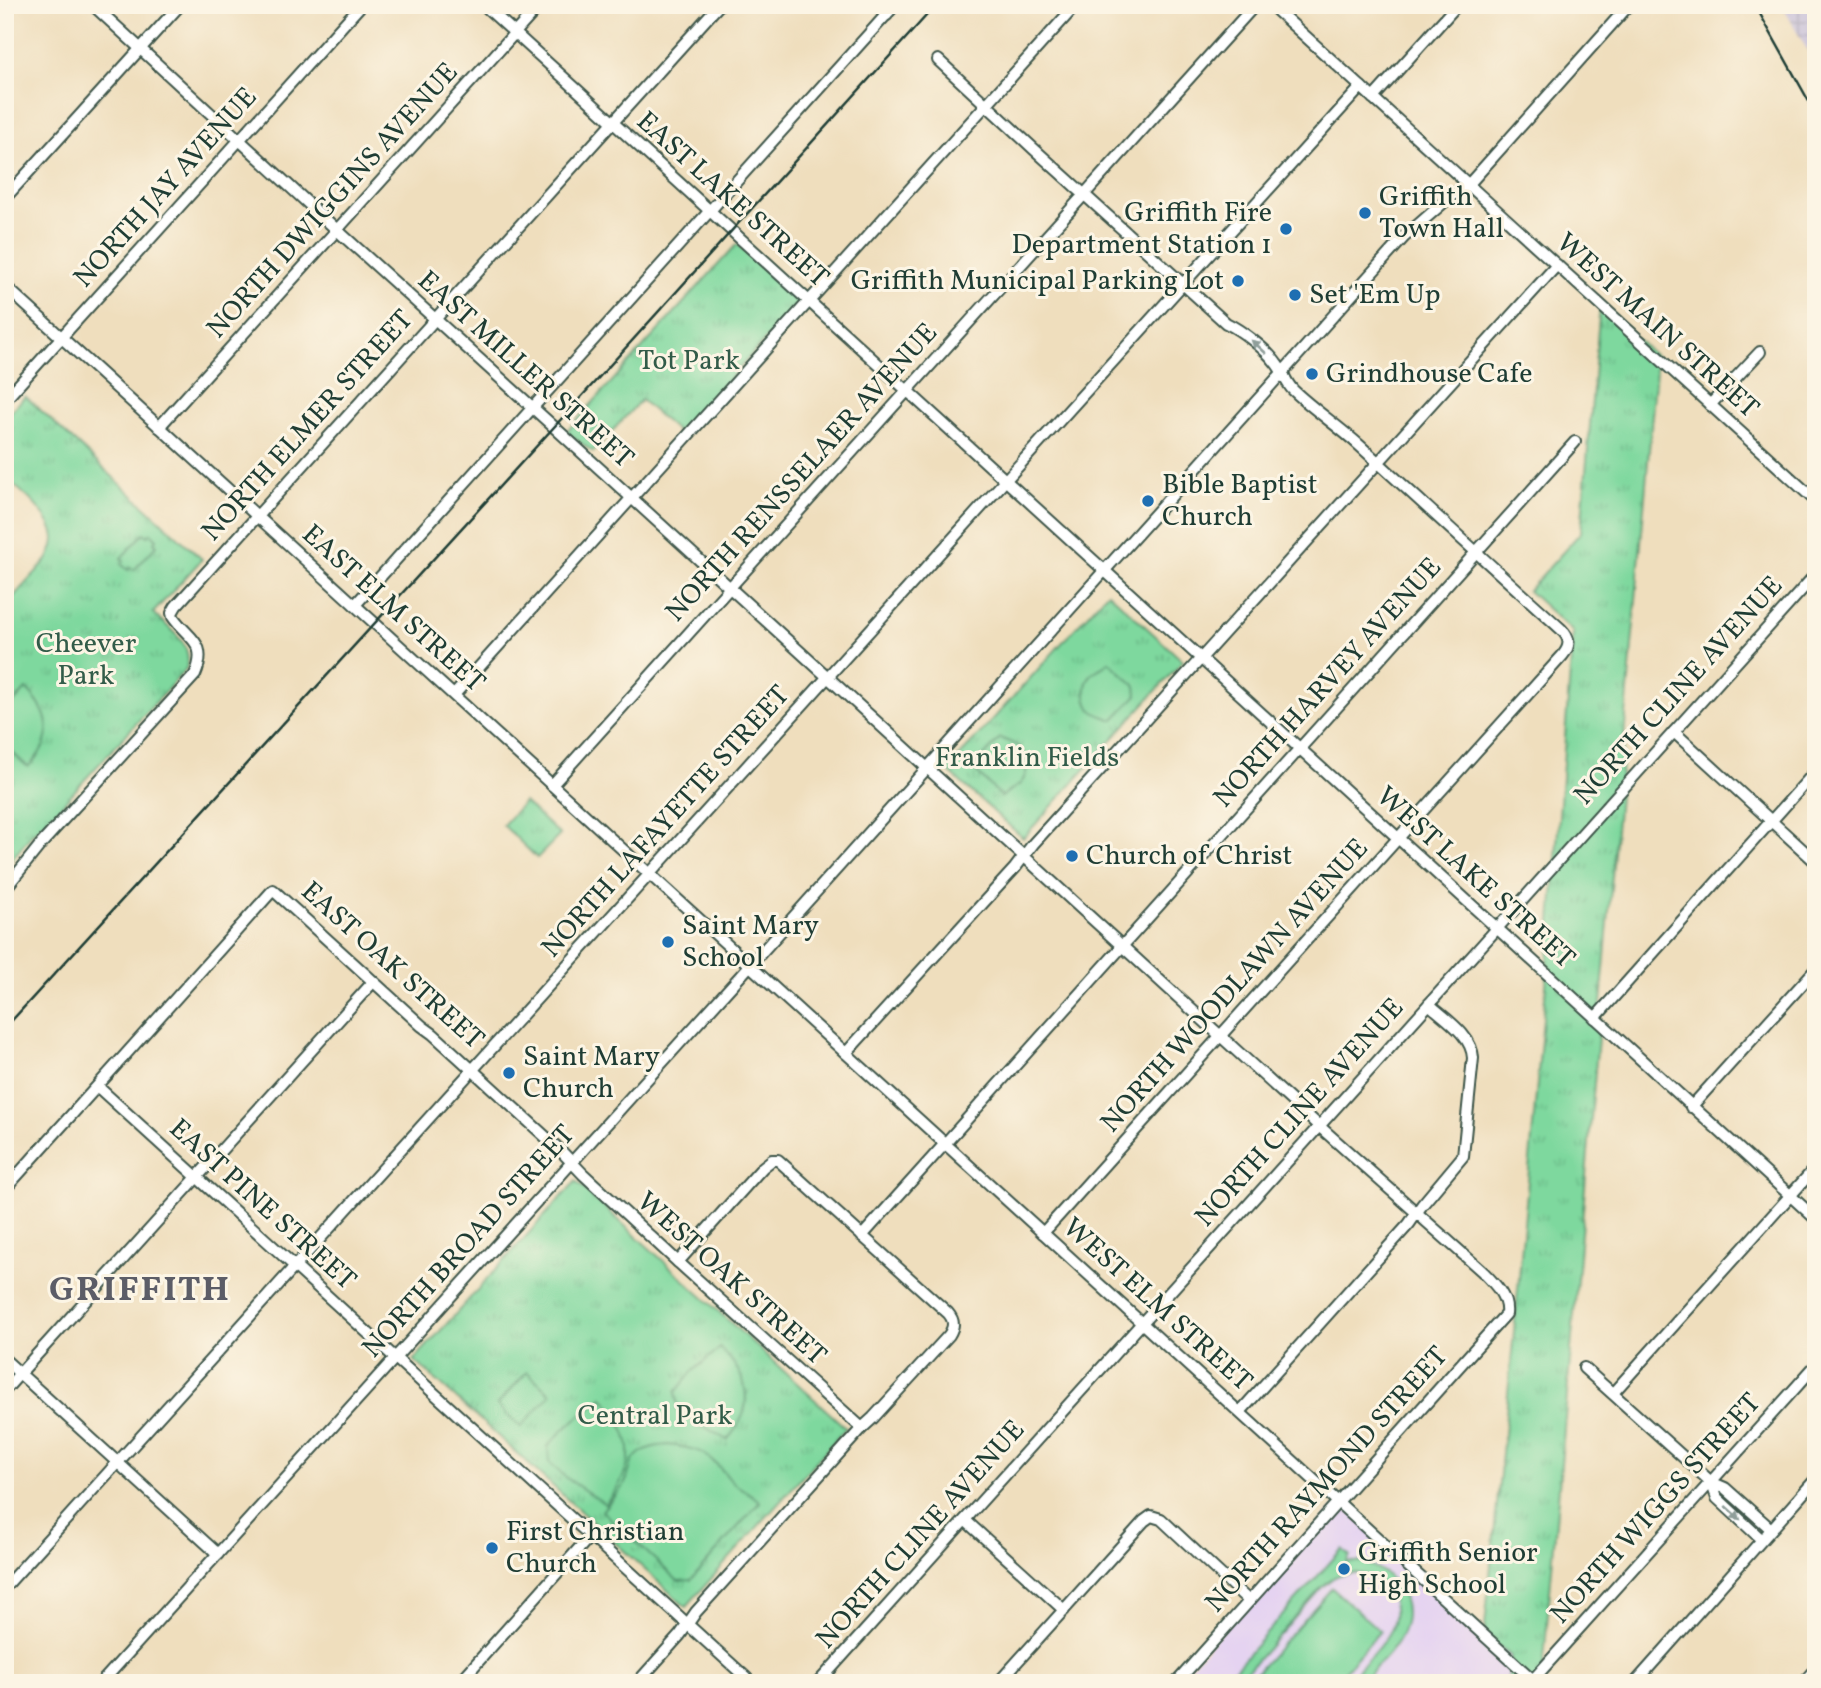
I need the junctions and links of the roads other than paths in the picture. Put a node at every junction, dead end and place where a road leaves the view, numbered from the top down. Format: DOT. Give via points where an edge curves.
graph roads {
  1 [pos="93,5"];
  2 [pos="180,5"];
  3 [pos="360,5"];
  4 [pos="484,5"];
  5 [pos="540,5"];
  6 [pos="719,5"];
  7 [pos="876,5"];
  8 [pos="895,5"];
  9 [pos="1076,5"];
  10 [pos="1255,5"];
  11 [pos="1457,5"];
  12 [pos="1629,5"];
  13 [pos="1274,6"];
  14 [pos="887,15"];
  15 [pos="515,33"];
  16 [pos="140,49"];
  17 [pos="938,60"];
  18 [pos="1361,87"];
  19 [pos="1374,98"];
  20 [pos="986,105"];
  21 [pos="612,123"];
  22 [pos="239,140"];
  23 [pos="1469,184"];
  24 [pos="1084,195"];
  25 [pos="5,198"];
  26 [pos="709,212"];
  27 [pos="337,230"];
  28 [pos="1557,265"];
  29 [pos="1182,284"];
  30 [pos="5,286"];
  31 [pos="809,301"];
  32 [pos="436,320"];
  33 [pos="62,338"];
  34 [pos="1760,352"];
  35 [pos="1282,373"];
  36 [pos="907,391"];
  37 [pos="5,400"];
  38 [pos="1710,405"];
  39 [pos="533,408"];
  40 [pos="159,427"];
  41 [pos="1575,442"];
  42 [pos="1378,462"];
  43 [pos="1005,480"];
  44 [pos="631,498"];
  45 [pos="1816,502"];
  46 [pos="258,516"];
  47 [pos="1476,552"];
  48 [pos="1104,572"];
  49 [pos="1816,574"];
  50 [pos="729,588"];
  51 [pos="355,605"];
  52 [pos="1200,659"];
  53 [pos="827,677"];
  54 [pos="454,695"];
  55 [pos="1674,732"];
  56 [pos="1299,749"];
  57 [pos="926,768"];
  58 [pos="1816,772"];
  59 [pos="552,785"];
  60 [pos="1771,821"];
  61 [pos="1398,839"];
  62 [pos="1024,856"];
  63 [pos="1816,862"];
  64 [pos="650,874"];
  65 [pos="5,888"];
  66 [pos="1496,929"];
  67 [pos="1122,946"];
  68 [pos="750,965"];
  69 [pos="1816,969"];
  70 [pos="373,982"];
  71 [pos="1429,1004"];
  72 [pos="1595,1018"];
  73 [pos="1220,1036"];
  74 [pos="846,1053"];
  75 [pos="473,1070"];
  76 [pos="98,1087"];
  77 [pos="1691,1107"];
  78 [pos="1319,1126"];
  79 [pos="945,1143"];
  80 [pos="572,1162"];
  81 [pos="1816,1167"];
  82 [pos="197,1177"];
  83 [pos="5,1189"];
  84 [pos="1790,1196"];
  85 [pos="1417,1212"];
  86 [pos="1816,1219"];
  87 [pos="1043,1233"];
  88 [pos="862,1236"];
  89 [pos="678,1262"];
  90 [pos="295,1266"];
  91 [pos="1507,1305"];
  92 [pos="1142,1322"];
  93 [pos="395,1357"];
  94 [pos="5,1360"];
  95 [pos="1816,1365"];
  96 [pos="1584,1367"];
  97 [pos="20,1373"];
  98 [pos="5,1390"];
  99 [pos="1612,1393"];
  100 [pos="1240,1412"];
  101 [pos="862,1428"];
  102 [pos="118,1464"];
  103 [pos="1816,1479"];
  104 [pos="1711,1482"];
  105 [pos="1338,1502"];
  106 [pos="965,1520"];
  107 [pos="1771,1529"];
  108 [pos="591,1535"];
  109 [pos="1762,1539"];
  110 [pos="218,1554"];
  111 [pos="5,1587"];
  112 [pos="1250,1601"];
  113 [pos="1064,1610"];
  114 [pos="688,1624"];
  115 [pos="1816,1668"];
  116 [pos="1532,1681"];
  117 [pos="101,1683"];
  118 [pos="459,1683"];
  119 [pos="637,1683"];
  120 [pos="752,1683"];
  121 [pos="818,1683"];
  122 [pos="998,1683"];
  123 [pos="1176,1683"];
  124 [pos="1635,1683"];
  125 [pos="1803,1683"];
  1 -- 16 [label="street, EAST MILLER STREET"];
  2 -- 16 [label="street"];
  3 -- 22 [label="street, NORTH JAY AVENUE"];
  4 -- 15 [label="street, EAST LAKE STREET"];
  5 -- 15 [label="street, NORTH DWIGGINS AVENUE"];
  6 -- 21 [label="street, NORTH ELMER STREET"];
  7 -- 14 [label="street"];
  8 -- 14 [label="street"];
  9 -- 20 [label="street"];
  10 -- 24 [label="street, NORTH RENSSELAER AVENUE"];
  11 -- 19 [label="street"];
  12 -- 23 [label="street, NORTH BROAD STREET"];
  13 -- 18 [label="street, WEST MAIN STREET"];
  14 -- 26 [label="street"];
  15 -- 21 [label="street, EAST LAKE STREET"];
  15 -- 27 [label="street, NORTH DWIGGINS AVENUE"];
  16 -- 22 [label="street, EAST MILLER STREET"];
  16 -- 25 [label="street"];
  17 -- 20 [label="street"];
  18 -- 19 [label="street, WEST MAIN STREET"];
  18 -- 29 [label="street, NORTH LAFAYETTE STREET"];
  19 -- 23 [label="street, WEST MAIN STREET"];
  20 -- 24 [label="street"];
  20 -- 31 [label="street"];
  21 -- 26 [label="street, EAST LAKE STREET"];
  21 -- 32 [label="street, NORTH ELMER STREET"];
  22 -- 27 [label="street, EAST MILLER STREET"];
  22 -- 33 [label="street, NORTH JAY AVENUE"];
  23 -- 28 [label="street, WEST MAIN STREET"];
  23 -- 35 [label="street, NORTH BROAD STREET" via="1404,237"];
  24 -- 29 [label="street"];
  24 -- 36 [label="street, NORTH RENSSELAER AVENUE"];
  26 -- 31 [label="street, EAST LAKE STREET"];
  26 -- 39 [label="street"];
  27 -- 32 [label="street, EAST MILLER STREET"];
  27 -- 40 [label="street, NORTH DWIGGINS AVENUE"];
  28 -- 38 [label="street, WEST MAIN STREET"];
  28 -- 42 [label="street"];
  35 -- 29 [label="street, one-way" via="1239,329"];
  29 -- 43 [label="street, NORTH LAFAYETTE STREET"];
  30 -- 33 [label="street, EAST ELM STREET"];
  31 -- 36 [label="street, EAST LAKE STREET"];
  31 -- 44 [label="street"];
  32 -- 39 [label="street, EAST MILLER STREET"];
  32 -- 46 [label="street, NORTH ELMER STREET"];
  33 -- 37 [label="street, NORTH JAY AVENUE"];
  33 -- 40 [label="street, EAST ELM STREET"];
  34 -- 38 [label="street"];
  35 -- 42 [label="street" via="1290,387"];
  35 -- 48 [label="street, NORTH BROAD STREET"];
  36 -- 43 [label="street, EAST LAKE STREET"];
  36 -- 50 [label="street, NORTH RENSSELAER AVENUE"];
  38 -- 45 [label="street, WEST MAIN STREET"];
  39 -- 44 [label="street, EAST MILLER STREET"];
  39 -- 51 [label="street"];
  40 -- 46 [label="street, EAST ELM STREET"];
  41 -- 47 [label="street, NORTH HARVEY AVENUE"];
  42 -- 47 [label="street"];
  42 -- 52 [label="street"];
  43 -- 48 [label="street, EAST LAKE STREET"];
  43 -- 53 [label="street, NORTH LAFAYETTE STREET"];
  44 -- 50 [label="street, EAST MILLER STREET"];
  44 -- 54 [label="street"];
  46 -- 51 [label="street, EAST ELM STREET"];
  46 -- 65 [label="street, NORTH ELMER STREET" via="174,609 174,620 198,647 195,675"];
  47 -- 56 [label="street, NORTH HARVEY AVENUE"];
  47 -- 61 [label="street, NORTH WOODLAWN AVENUE" via="1561,629 1569,643"];
  48 -- 52 [label="street, WEST LAKE STREET"];
  48 -- 57 [label="street, NORTH BROAD STREET"];
  49 -- 55 [label="street, NORTH CLINE AVENUE"];
  50 -- 53 [label="street, EAST MILLER STREET"];
  50 -- 59 [label="street, NORTH RENSSELAER AVENUE"];
  51 -- 54 [label="street, EAST ELM STREET"];
  52 -- 56 [label="street, WEST LAKE STREET"];
  52 -- 62 [label="street"];
  53 -- 57 [label="street, EAST MILLER STREET"];
  53 -- 64 [label="street, NORTH LAFAYETTE STREET"];
  54 -- 59 [label="street, EAST ELM STREET"];
  55 -- 60 [label="street"];
  55 -- 66 [label="street, NORTH CLINE AVENUE"];
  56 -- 61 [label="street, WEST LAKE STREET"];
  56 -- 67 [label="street, NORTH HARVEY AVENUE"];
  57 -- 62 [label="street, EAST MILLER STREET"];
  57 -- 68 [label="street, NORTH BROAD STREET"];
  58 -- 60 [label="street"];
  59 -- 64 [label="street, EAST ELM STREET"];
  60 -- 63 [label="street"];
  60 -- 72 [label="street"];
  61 -- 66 [label="street, WEST LAKE STREET"];
  61 -- 73 [label="street, NORTH WOODLAWN AVENUE"];
  62 -- 67 [label="street, EAST MILLER STREET"];
  62 -- 74 [label="street"];
  64 -- 68 [label="street, EAST ELM STREET"];
  64 -- 75 [label="street, NORTH LAFAYETTE STREET"];
  66 -- 71 [label="street, NORTH CLINE AVENUE"];
  66 -- 72 [label="street, WEST LAKE STREET"];
  67 -- 73 [label="street, EAST MILLER STREET"];
  67 -- 79 [label="street, NORTH HARVEY AVENUE"];
  68 -- 74 [label="street, WEST ELM STREET"];
  68 -- 80 [label="street, NORTH BROAD STREET"];
  69 -- 77 [label="street"];
  70 -- 75 [label="street, EAST OAK STREET"];
  70 -- 76 [label="street, EAST OAK STREET" via="274,890"];
  70 -- 82 [label="street"];
  71 -- 78 [label="street, NORTH CLINE AVENUE"];
  71 -- 85 [label="street" via="1468,1040 1473,1058 1463,1156"];
  72 -- 77 [label="street, WEST LAKE STREET"];
  73 -- 78 [label="street, EAST MILLER STREET"];
  73 -- 87 [label="street, NORTH WOODLAWN AVENUE"];
  74 -- 79 [label="street, WEST ELM STREET"];
  75 -- 80 [label="street, EAST OAK STREET"];
  75 -- 90 [label="street, NORTH LAFAYETTE STREET"];
  76 -- 82 [label="street, EAST PINE STREET"];
  76 -- 83 [label="street"];
  77 -- 84 [label="street, WEST LAKE STREET"];
  78 -- 85 [label="street, EAST MILLER STREET"];
  78 -- 92 [label="street, NORTH CLINE AVENUE"];
  79 -- 87 [label="street, WEST ELM STREET"];
  79 -- 88 [label="street, NORTH HARVEY AVENUE"];
  80 -- 89 [label="street, WEST OAK STREET"];
  80 -- 93 [label="street, NORTH BROAD STREET"];
  81 -- 84 [label="street"];
  82 -- 90 [label="street, EAST PINE STREET"];
  82 -- 97 [label="street"];
  84 -- 86 [label="street, WEST LAKE STREET"];
  84 -- 99 [label="street"];
  85 -- 91 [label="street, EAST MILLER STREET" via="1494,1283"];
  85 -- 100 [label="street"];
  87 -- 92 [label="street, WEST ELM STREET"];
  88 -- 89 [label="street" via="784,1165 772,1160"];
  88 -- 101 [label="street" via="953,1320 948,1335"];
  89 -- 101 [label="street, WEST OAK STREET"];
  90 -- 93 [label="street, EAST PINE STREET"];
  90 -- 102 [label="street, NORTH LAFAYETTE STREET"];
  91 -- 105 [label="street, NORTH RAYMOND STREET" via="1506,1314"];
  92 -- 100 [label="street, WEST ELM STREET"];
  92 -- 106 [label="street, NORTH CLINE AVENUE"];
  93 -- 108 [label="street, EAST PINE STREET"];
  93 -- 110 [label="street, NORTH BROAD STREET"];
  94 -- 97 [label="street"];
  95 -- 104 [label="street, NORTH WIGGS STREET"];
  96 -- 99 [label="street"];
  97 -- 98 [label="street"];
  97 -- 102 [label="street"];
  99 -- 104 [label="street"];
  100 -- 105 [label="street, WEST ELM STREET"];
  101 -- 114 [label="street"];
  102 -- 110 [label="street"];
  102 -- 111 [label="street, NORTH LAFAYETTE STREET"];
  103 -- 107 [label="street"];
  104 -- 107 [label="street" via="1725,1488"];
  104 -- 109 [label="street, one-way" via="1717,1498"];
  104 -- 116 [label="street, NORTH WIGGS STREET"];
  105 -- 112 [label="street, NORTH RAYMOND STREET"];
  105 -- 116 [label="street, WEST ELM STREET"];
  106 -- 113 [label="street"];
  106 -- 121 [label="street, NORTH CLINE AVENUE"];
  107 -- 109 [label="street"];
  108 -- 114 [label="street, EAST PINE STREET"];
  108 -- 118 [label="street"];
  109 -- 124 [label="street"];
  110 -- 117 [label="street, NORTH BROAD STREET"];
  112 -- 113 [label="street" via="1161,1519 1151,1516"];
  112 -- 123 [label="street, NORTH RAYMOND STREET"];
  113 -- 122 [label="street"];
  114 -- 119 [label="street"];
  114 -- 120 [label="street, EAST PINE STREET"];
  115 -- 125 [label="street"];
}
